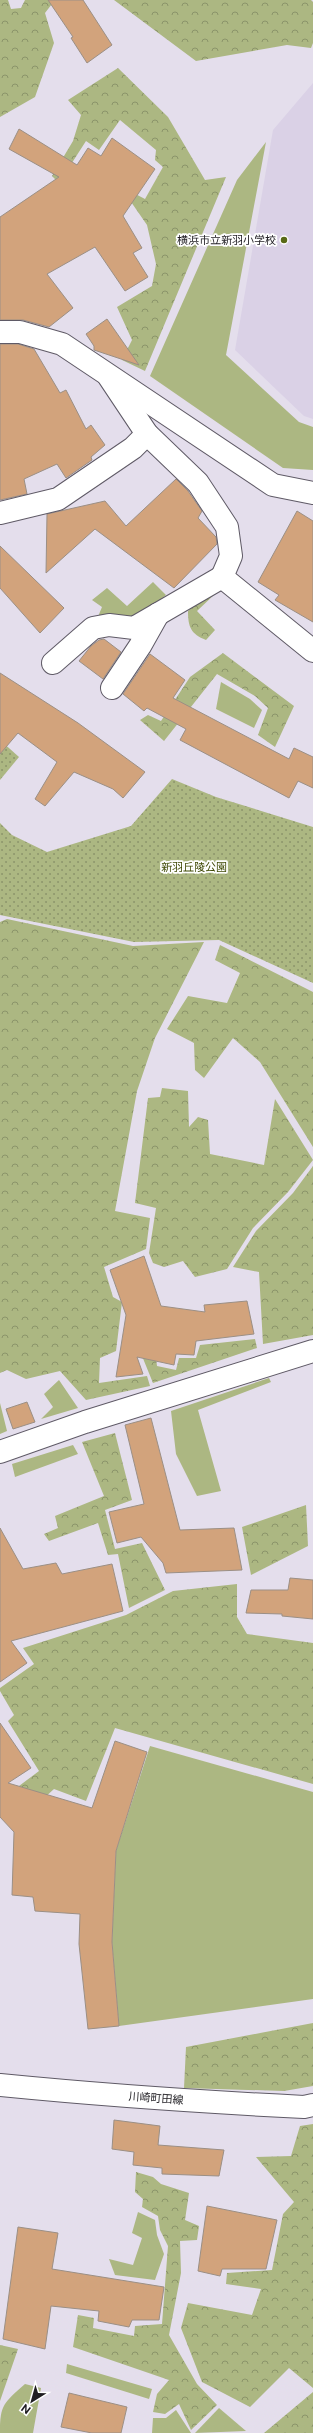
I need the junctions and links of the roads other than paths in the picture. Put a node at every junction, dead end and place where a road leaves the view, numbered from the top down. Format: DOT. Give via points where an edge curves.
graph roads {
  1 [pos="0,332"];
  2 [pos="109,377"];
  3 [pos="147,434"];
  4 [pos="313,493"];
  5 [pos="0,513"];
  6 [pos="222,577"];
  7 [pos="158,614"];
  8 [pos="313,651"];
  9 [pos="53,663"];
  10 [pos="112,688"];
  11 [pos="313,1351"];
  12 [pos="0,1452"];
  13 [pos="0,2085"];
  14 [pos="313,2105"];
  1 -- 2 [label="street" via="20,332 62,344"];
  2 -- 3 [label="street"];
  2 -- 4 [label="street" via="273,485"];
  3 -- 5 [label="street" via="133,448 58,499"];
  3 -- 6 [label="street" via="198,483 227,527 231,556"];
  6 -- 7 [label="street"];
  6 -- 8 [label="street"];
  7 -- 9 [label="street" via="134,628 109,625 93,628"];
  7 -- 10 [label="street"];
  11 -- 12 [label="street" via="85,1422"];
  13 -- 14 [label="street, 川崎町田線" via="187,2100 304,2107"];
}
